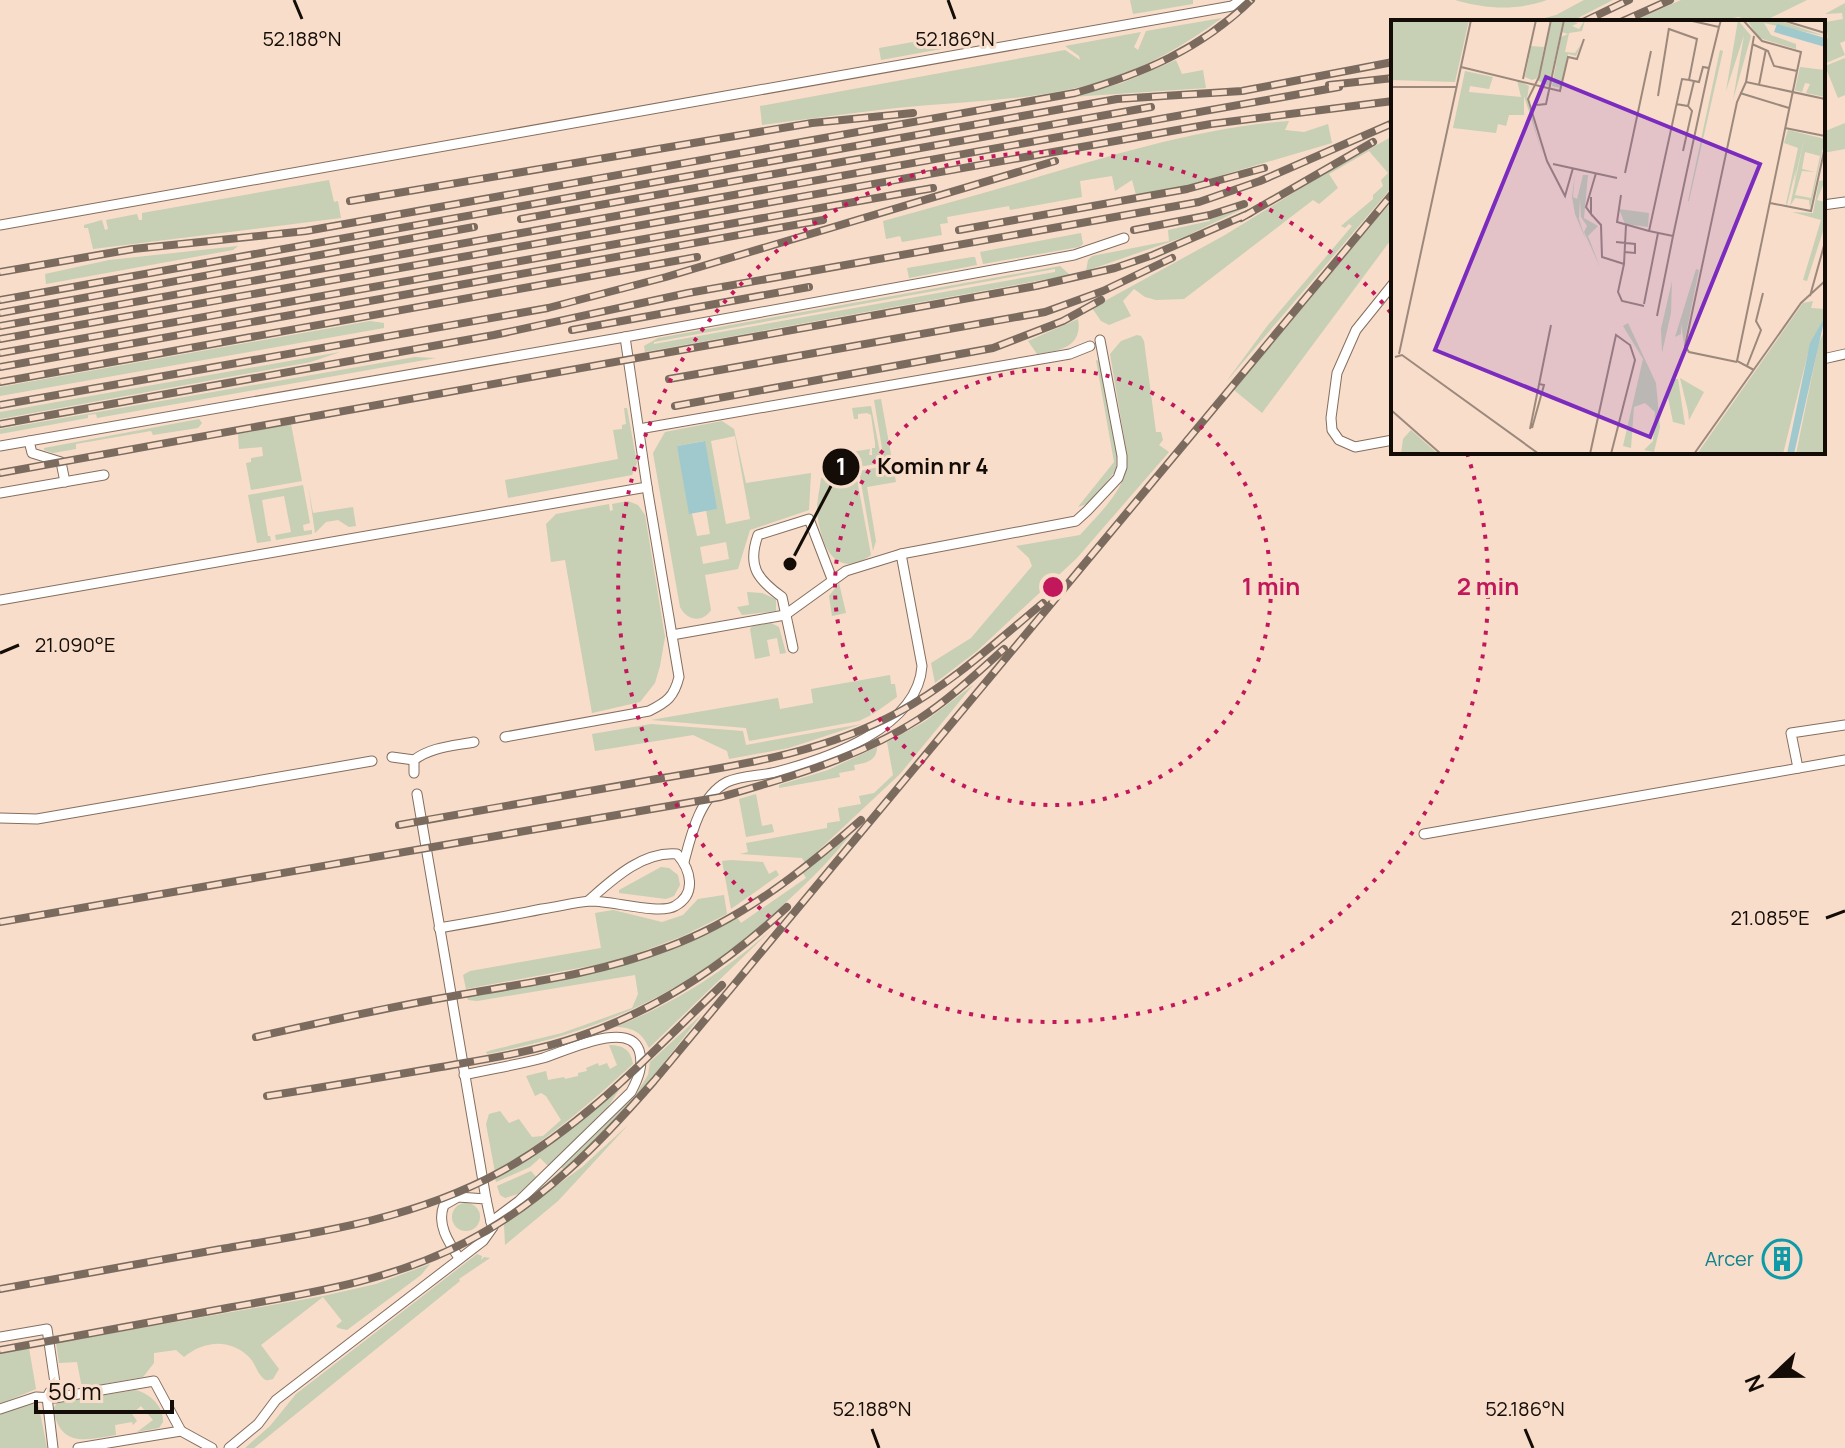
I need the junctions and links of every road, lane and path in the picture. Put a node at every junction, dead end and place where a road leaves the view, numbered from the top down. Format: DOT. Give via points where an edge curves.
graph roads {
  1 [pos="1241,0"];
  2 [pos="1845,202"];
  3 [pos="1825,205"];
  4 [pos="0,225"];
  5 [pos="1124,238"];
  6 [pos="1391,286"];
  7 [pos="625,337"];
  8 [pos="1100,340"];
  9 [pos="1090,346"];
  10 [pos="1845,354"];
  11 [pos="1825,359"];
  12 [pos="639,429"];
  13 [pos="1391,440"];
  14 [pos="29,441"];
  15 [pos="0,446"];
  16 [pos="104,475"];
  17 [pos="65,482"];
  18 [pos="647,487"];
  19 [pos="0,493"];
  20 [pos="901,554"];
  21 [pos="832,579"];
  22 [pos="0,600"];
  23 [pos="785,615"];
  24 [pos="672,635"];
  25 [pos="793,648"];
  26 [pos="1845,725"];
  27 [pos="505,737"];
  28 [pos="474,742"];
  29 [pos="392,757"];
  30 [pos="414,760"];
  31 [pos="1845,760"];
  32 [pos="372,761"];
  33 [pos="1798,768"];
  34 [pos="414,773"];
  35 [pos="417,794"];
  36 [pos="0,818"];
  37 [pos="1424,834"];
  38 [pos="684,862"];
  39 [pos="588,901"];
  40 [pos="439,928"];
  41 [pos="464,1075"];
  42 [pos="486,1199"];
  43 [pos="491,1222"];
  44 [pos="459,1258"];
  45 [pos="0,1337"];
  46 [pos="47,1397"];
  47 [pos="0,1409"];
  48 [pos="181,1431"];
  49 [pos="53,1448"];
  50 [pos="78,1448"];
  51 [pos="212,1448"];
  52 [pos="229,1448"];
  1 -- 4 [label="lane" via="1217,9"];
  2 -- 3 [label="lane"];
  5 -- 7 [label="lane" via="1074,255"];
  6 -- 13 [label="lane" via="1356,330 1337,373 1331,418 1339,440 1355,447"];
  7 -- 12 [label="lane"];
  7 -- 14 [label="lane"];
  8 -- 20 [label="lane" via="1122,456 1118,478 1098,500 1076,521"];
  9 -- 12 [label="lane" via="1070,354"];
  10 -- 11 [label="lane"];
  12 -- 18 [label="lane"];
  14 -- 15 [label="lane"];
  14 -- 17 [label="lane" via="32,453 61,462"];
  16 -- 17 [label="lane"];
  17 -- 19 [label="lane"];
  18 -- 22 [label="lane"];
  18 -- 24 [label="lane"];
  20 -- 21 [label="lane"];
  20 -- 38 [label="lane" via="922,666 913,696 879,731 853,744 787,769 727,782 698,817"];
  21 -- 23 [label="lane"];
  21 -- 23 [label="lane" via="809,519 758,535 754,570 782,597"];
  23 -- 24 [label="lane"];
  23 -- 25 [label="lane"];
  24 -- 27 [label="lane" via="679,677 669,702 649,711"];
  26 -- 33 [label="lane" via="1791,733"];
  28 -- 30 [label="lane" via="433,750"];
  29 -- 30 [label="lane"];
  30 -- 34 [label="lane"];
  31 -- 33 [label="lane"];
  32 -- 36 [label="lane" via="37,819"];
  33 -- 37 [label="lane"];
  35 -- 40 [label="lane"];
  38 -- 39 [label="lane" via="677,854 666,853 638,864"];
  38 -- 39 [label="lane" via="689,889 673,908 660,911"];
  39 -- 40 [label="lane"];
  40 -- 41 [label="lane"];
  41 -- 42 [label="lane"];
  41 -- 43 [label="lane" via="614,1036 629,1038 641,1056 631,1092"];
  42 -- 43 [label="lane"];
  42 -- 44 [label="lane" via="458,1197 441,1211 446,1237"];
  43 -- 44 [label="lane" via="483,1241"];
  44 -- 52 [label="lane" via="276,1400"];
  45 -- 46 [label="lane" via="47,1329 55,1383"];
  46 -- 47 [label="lane"];
  46 -- 48 [label="lane" via="154,1381"];
  46 -- 49 [label="lane"];
  48 -- 50 [label="lane"];
  48 -- 51 [label="lane"];
}
